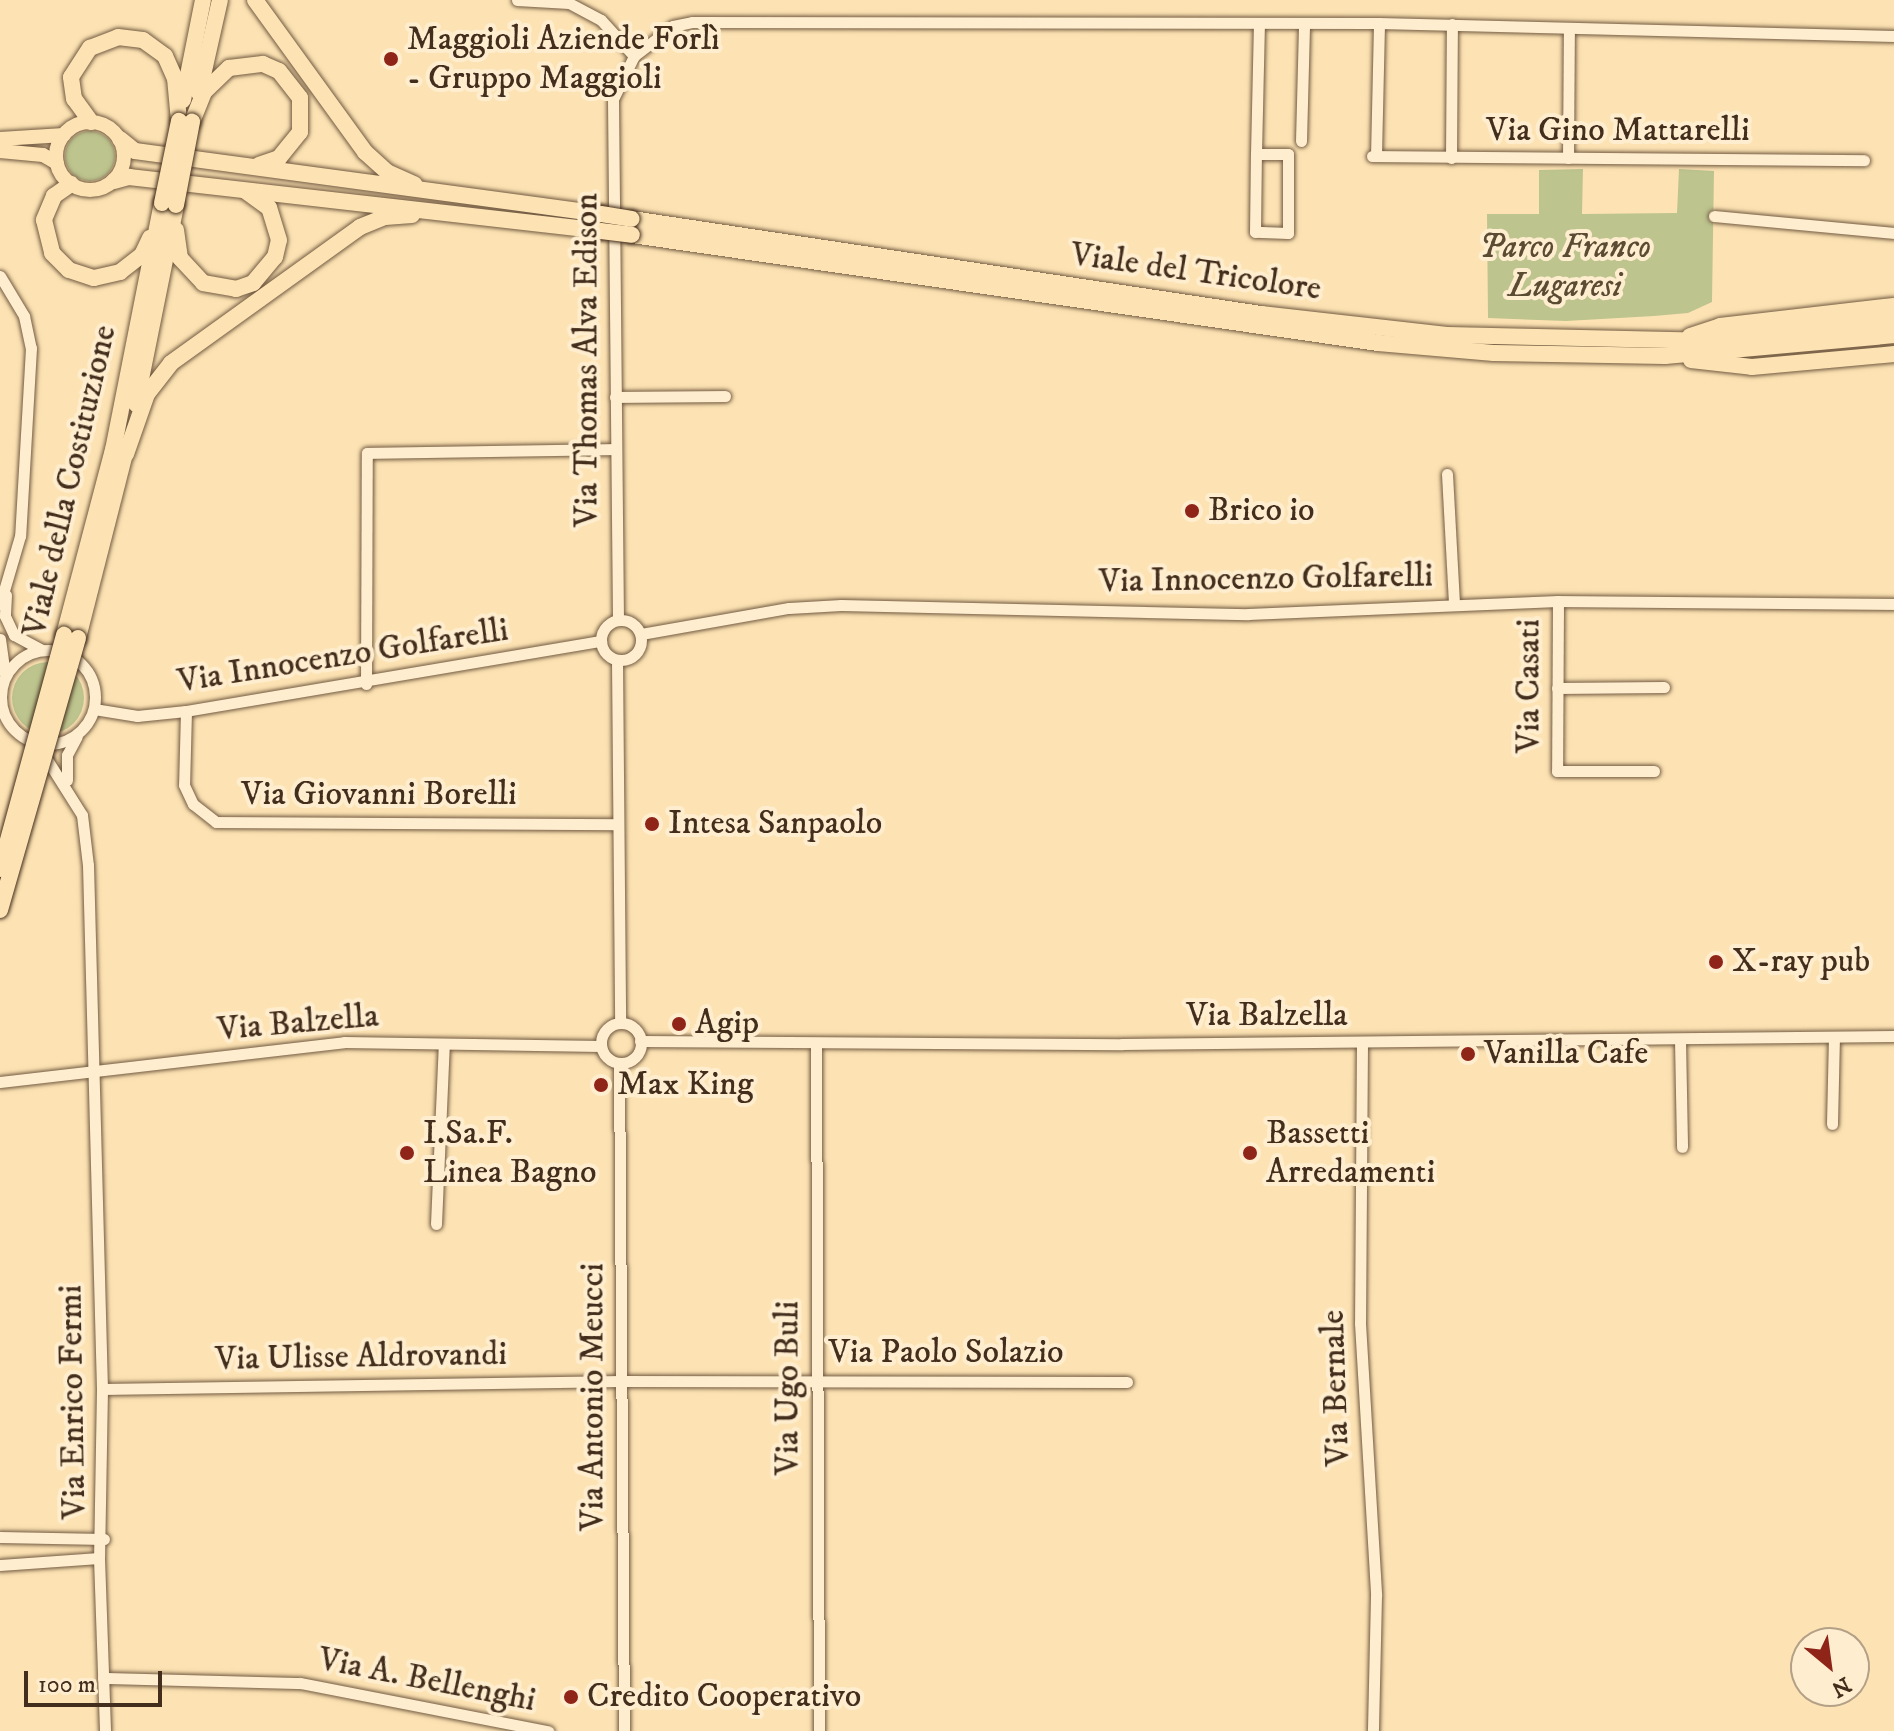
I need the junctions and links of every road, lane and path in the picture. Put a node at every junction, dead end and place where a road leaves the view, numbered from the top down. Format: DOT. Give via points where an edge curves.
graph roads {
  1 [pos="203,0"];
  2 [pos="220,0"];
  3 [pos="255,0"];
  4 [pos="517,0"];
  5 [pos="1259,23"];
  6 [pos="1304,23"];
  7 [pos="1379,23"];
  8 [pos="1452,24"];
  9 [pos="1569,28"];
  10 [pos="1894,36"];
  11 [pos="634,56"];
  12 [pos="91,122"];
  13 [pos="186,122"];
  14 [pos="64,135"];
  15 [pos="0,139"];
  16 [pos="120,139"];
  17 [pos="1301,141"];
  18 [pos="0,151"];
  19 [pos="1256,154"];
  20 [pos="1451,158"];
  21 [pos="1568,158"];
  22 [pos="1864,160"];
  23 [pos="57,163"];
  24 [pos="245,166"];
  25 [pos="114,181"];
  26 [pos="71,184"];
  27 [pos="241,189"];
  28 [pos="169,204"];
  29 [pos="494,210"];
  30 [pos="1714,216"];
  31 [pos="1894,233"];
  32 [pos="0,276"];
  33 [pos="1894,306"];
  34 [pos="1894,321"];
  35 [pos="1894,335"];
  36 [pos="1669,348"];
  37 [pos="1894,354"];
  38 [pos="725,396"];
  39 [pos="615,397"];
  40 [pos="614,449"];
  41 [pos="126,454"];
  42 [pos="1447,474"];
  43 [pos="7,587"];
  44 [pos="1558,601"];
  45 [pos="1454,603"];
  46 [pos="0,604"];
  47 [pos="1894,604"];
  48 [pos="618,620"];
  49 [pos="641,634"];
  50 [pos="71,637"];
  51 [pos="0,639"];
  52 [pos="601,641"];
  53 [pos="42,651"];
  54 [pos="617,660"];
  55 [pos="4,682"];
  56 [pos="366,684"];
  57 [pos="1664,687"];
  58 [pos="1557,688"];
  59 [pos="1,708"];
  60 [pos="94,709"];
  61 [pos="186,711"];
  62 [pos="78,733"];
  63 [pos="36,743"];
  64 [pos="1654,771"];
  65 [pos="68,785"];
  66 [pos="618,824"];
  67 [pos="0,869"];
  68 [pos="0,910"];
  69 [pos="620,1023"];
  70 [pos="1894,1036"];
  71 [pos="1834,1039"];
  72 [pos="1680,1040"];
  73 [pos="640,1041"];
  74 [pos="1362,1043"];
  75 [pos="444,1044"];
  76 [pos="816,1045"];
  77 [pos="601,1046"];
  78 [pos="619,1063"];
  79 [pos="90,1071"];
  80 [pos="0,1082"];
  81 [pos="1832,1124"];
  82 [pos="1682,1147"];
  83 [pos="436,1224"];
  84 [pos="620,1381"];
  85 [pos="815,1381"];
  86 [pos="1127,1382"];
  87 [pos="102,1389"];
  88 [pos="0,1537"];
  89 [pos="104,1539"];
  90 [pos="99,1558"];
  91 [pos="0,1565"];
  92 [pos="103,1678"];
  93 [pos="105,1731"];
  94 [pos="548,1731"];
  95 [pos="624,1731"];
  96 [pos="819,1731"];
  97 [pos="1373,1731"];
  1 -- 13 [label="highway"];
  2 -- 13 [label="highway"];
  3 -- 29 [label="highway" via="365,152 387,172"];
  4 -- 11 [label="street" via="569,3 601,20"];
  5 -- 6 [label="street"];
  5 -- 11 [label="street" via="692,22 655,36"];
  5 -- 19 [label="street"];
  6 -- 7 [label="street"];
  6 -- 17 [label="street"];
  7 -- 8 [label="street"];
  7 -- 20 [label="street, Via Gino Mattarelli" via="1374,156"];
  8 -- 9 [label="street"];
  8 -- 20 [label="street"];
  9 -- 10 [label="street"];
  9 -- 21 [label="street"];
  11 -- 39 [label="street, Via Thomas Alva Edison" via="613,99"];
  12 -- 13 [label="highway" via="71,88 75,66 90,48 118,37 154,46 175,78"];
  12 -- 14 [label="main road"];
  12 -- 16 [label="main road"];
  13 -- 24 [label="highway" via="204,92 229,68 263,64 292,82 303,115 292,147 263,165"];
  13 -- 28 [label="highway, bridge"];
  14 -- 15 [label="main road"];
  14 -- 23 [label="main road"];
  16 -- 24 [label="highway" via="135,151"];
  16 -- 25 [label="main road" via="124,161"];
  18 -- 23 [label="main road" via="43,155"];
  19 -- 19 [label="street" via="1288,154 1288,233 1255,232"];
  20 -- 21 [label="street, Via Gino Mattarelli"];
  21 -- 22 [label="street, Via Gino Mattarelli"];
  23 -- 26 [label="main road"];
  24 -- 29 [label="highway"];
  25 -- 26 [label="main road" via="93,190"];
  25 -- 27 [label="highway" via="129,177"];
  26 -- 28 [label="highway" via="54,196 44,231 60,263 82,276 106,277 131,266"];
  27 -- 28 [label="highway" via="269,208 279,240 266,272 236,289 203,283 189,273"];
  27 -- 29 [label="highway"];
  28 -- 41 [label="highway, Viale della Costituzione"];
  28 -- 50 [label="highway, Viale della Costituzione" via="154,245"];
  29 -- 36 [label="highway, Viale del Tricolore, bridge" via="1040,286 1378,343 1494,353"];
  29 -- 41 [label="highway" via="462,221 399,215 353,232 171,363 147,394"];
  30 -- 31 [label="street"];
  32 -- 43 [label="street" via="24,316 31,348 20,536"];
  33 -- 36 [label="highway" via="1720,326"];
  34 -- 36 [label="highway, Viale del Tricolore"];
  35 -- 36 [label="highway, Viale del Tricolore"];
  36 -- 37 [label="highway" via="1752,367"];
  38 -- 39 [label="street"];
  39 -- 40 [label="street, Via Thomas Alva Edison"];
  40 -- 48 [label="street, Via Thomas Alva Edison"];
  40 -- 56 [label="street" via="367,453"];
  41 -- 50 [label="highway"];
  42 -- 45 [label="street"];
  43 -- 46 [label="street"];
  43 -- 53 [label="street" via="8,625 19,640"];
  44 -- 45 [label="street, Via Innocenzo Golfarelli"];
  44 -- 47 [label="street, Via Innocenzo Golfarelli"];
  44 -- 58 [label="street, Via Casati"];
  45 -- 49 [label="street, Via Innocenzo Golfarelli" via="1248,614 841,605 789,608"];
  48 -- 49 [label="street" via="634,625"];
  48 -- 52 [label="street" via="604,630"];
  49 -- 54 [label="street" via="638,652"];
  50 -- 67 [label="highway, Viale della Costituzione, bridge"];
  50 -- 68 [label="highway, Viale della Costituzione, bridge"];
  51 -- 55 [label="street" via="7,665"];
  52 -- 54 [label="street"];
  52 -- 56 [label="street, Via Innocenzo Golfarelli"];
  53 -- 55 [label="street" via="18,661"];
  53 -- 60 [label="street" via="68,654 88,671"];
  54 -- 66 [label="street"];
  55 -- 59 [label="street"];
  56 -- 61 [label="street, Via Innocenzo Golfarelli"];
  57 -- 58 [label="street"];
  58 -- 64 [label="street, Via Casati" via="1557,771"];
  59 -- 63 [label="street" via="14,730"];
  60 -- 61 [label="street, Via Innocenzo Golfarelli" via="137,716"];
  60 -- 62 [label="street"];
  61 -- 66 [label="street, Via Giovanni Borelli" via="184,785 193,804 216,822"];
  62 -- 63 [label="street" via="51,744"];
  62 -- 65 [label="street" via="67,755"];
  63 -- 65 [label="street"];
  65 -- 79 [label="street, Via Enrico Fermi" via="82,815 88,865"];
  66 -- 69 [label="street"];
  69 -- 73 [label="street" via="636,1030"];
  69 -- 77 [label="street" via="608,1028"];
  70 -- 71 [label="street, Via Balzella"];
  71 -- 72 [label="street, Via Balzella"];
  71 -- 81 [label="street"];
  72 -- 74 [label="street, Via Balzella"];
  72 -- 82 [label="street"];
  73 -- 76 [label="street, Via Balzella"];
  73 -- 78 [label="street" via="635,1057"];
  74 -- 76 [label="street, Via Balzella"];
  74 -- 97 [label="street, Via Bernale" via="1360,1323 1376,1596"];
  75 -- 77 [label="street, Via Balzella"];
  75 -- 79 [label="street, Via Balzella" via="344,1042"];
  75 -- 83 [label="street"];
  76 -- 85 [label="street, Via Ugo Buli"];
  77 -- 78 [label="street"];
  78 -- 84 [label="street, Via Antonio Meucci"];
  79 -- 80 [label="street, Via Balzella"];
  79 -- 87 [label="street, Via Enrico Fermi"];
  84 -- 85 [label="street, Via Paolo Solazio"];
  84 -- 87 [label="street, Via Ulisse Aldrovandi"];
  84 -- 95 [label="street, Via Antonio Meucci"];
  85 -- 86 [label="street, Via Paolo Solazio"];
  85 -- 96 [label="street, Via Ugo Buli"];
  87 -- 89 [label="street, Via Enrico Fermi"];
  88 -- 89 [label="street"];
  89 -- 90 [label="street, Via Enrico Fermi"];
  90 -- 91 [label="street"];
  90 -- 92 [label="street, Via Enrico Fermi"];
  92 -- 93 [label="street, Via Enrico Fermi"];
  92 -- 94 [label="street, Via A. Bellenghi" via="300,1683"];
}
